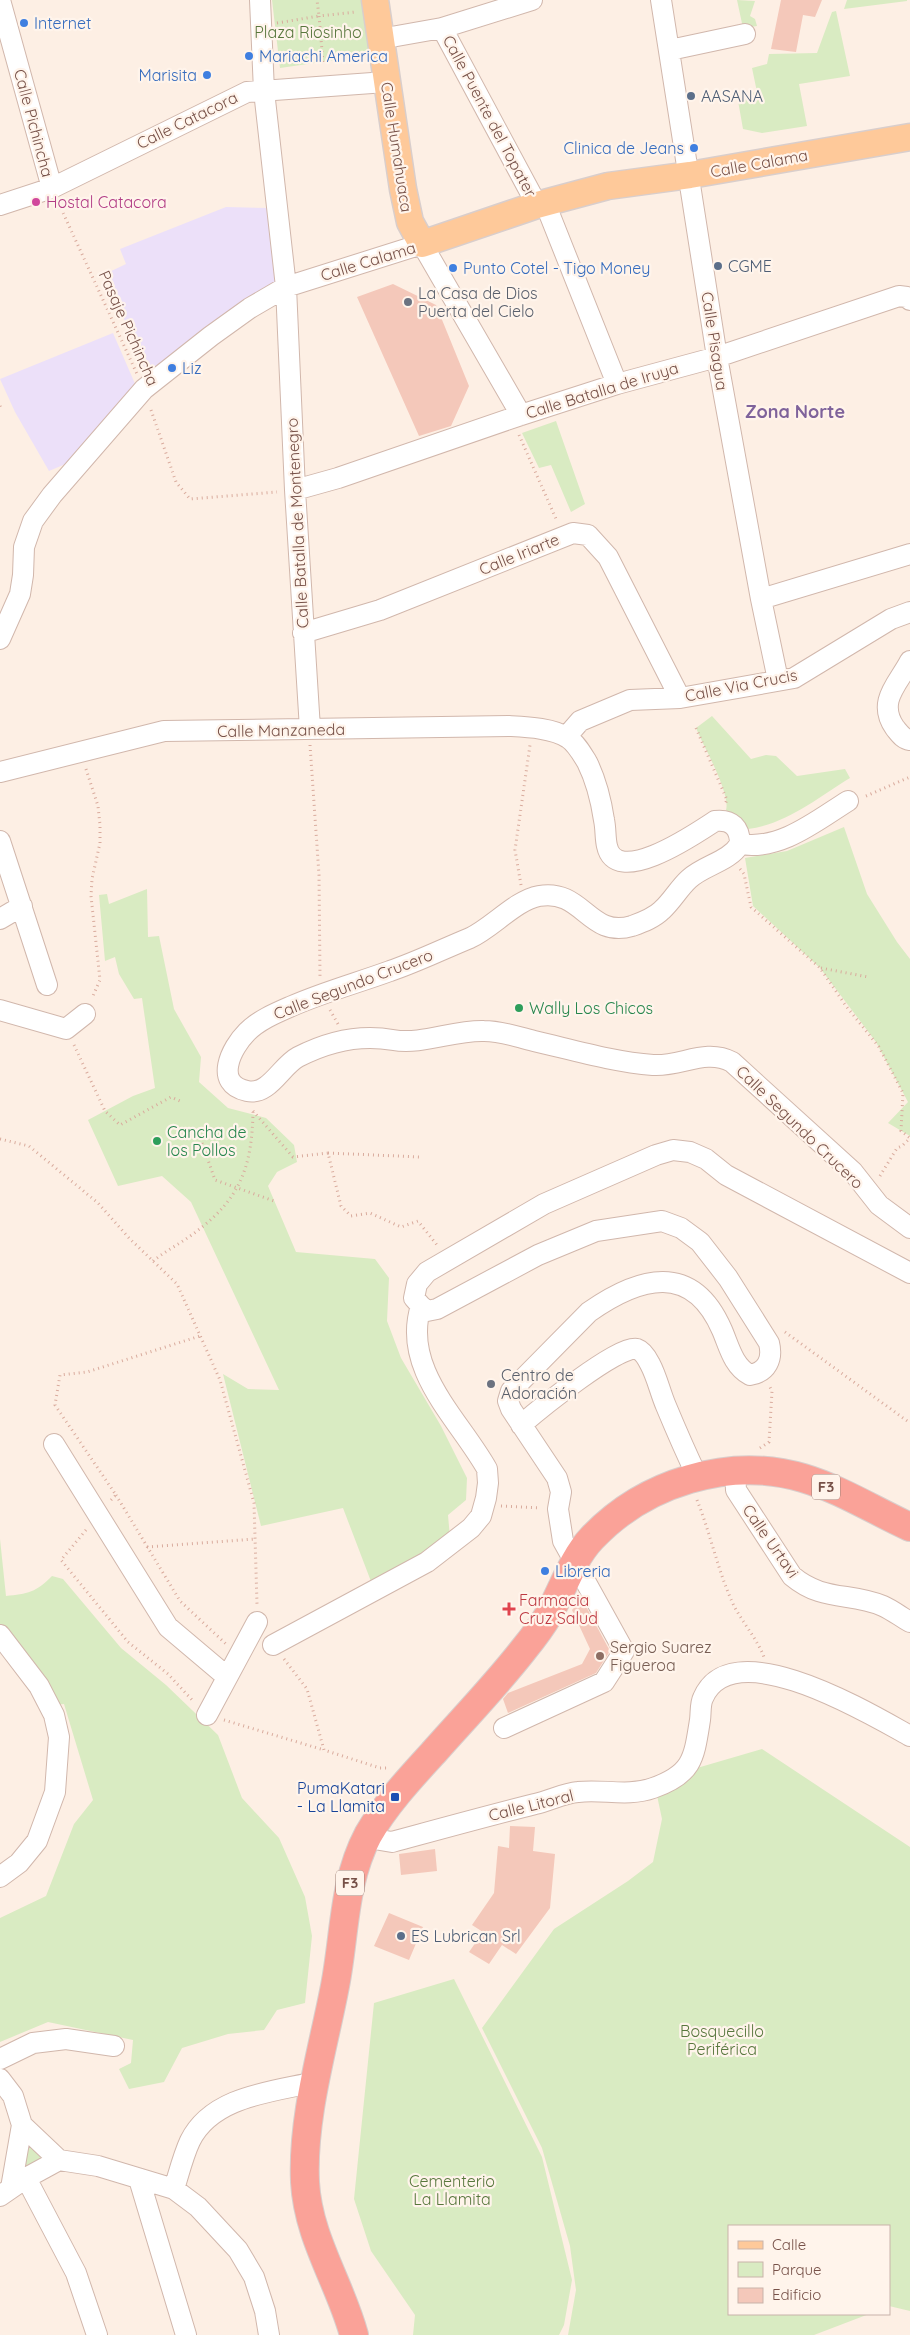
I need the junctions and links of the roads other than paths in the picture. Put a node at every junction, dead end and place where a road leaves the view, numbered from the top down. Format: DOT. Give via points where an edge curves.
graph roads {
  1 [pos="0,0"];
  2 [pos="260,0"];
  3 [pos="532,0"];
  4 [pos="661,0"];
  5 [pos="366,6"];
  6 [pos="442,28"];
  7 [pos="745,34"];
  8 [pos="380,40"];
  9 [pos="670,50"];
  10 [pos="386,82"];
  11 [pos="264,91"];
  12 [pos="910,136"];
  13 [pos="690,174"];
  14 [pos="52,188"];
  15 [pos="541,204"];
  16 [pos="0,205"];
  17 [pos="422,244"];
  18 [pos="286,287"];
  19 [pos="910,300"];
  20 [pos="716,357"];
  21 [pos="617,384"];
  22 [pos="516,417"];
  23 [pos="294,490"];
  24 [pos="910,554"];
  25 [pos="761,599"];
  26 [pos="910,612"];
  27 [pos="303,633"];
  28 [pos="0,639"];
  29 [pos="910,661"];
  30 [pos="778,680"];
  31 [pos="680,698"];
  32 [pos="310,730"];
  33 [pos="566,736"];
  34 [pos="910,740"];
  35 [pos="0,772"];
  36 [pos="848,801"];
  37 [pos="0,841"];
  38 [pos="735,850"];
  39 [pos="22,906"];
  40 [pos="0,919"];
  41 [pos="47,984"];
  42 [pos="0,1010"];
  43 [pos="85,1014"];
  44 [pos="910,1228"];
  45 [pos="910,1273"];
  46 [pos="421,1306"];
  47 [pos="520,1425"];
  48 [pos="54,1444"];
  49 [pos="735,1472"];
  50 [pos="698,1488"];
  51 [pos="910,1527"];
  52 [pos="575,1562"];
  53 [pos="257,1622"];
  54 [pos="910,1622"];
  55 [pos="0,1635"];
  56 [pos="273,1645"];
  57 [pos="226,1676"];
  58 [pos="207,1715"];
  59 [pos="504,1728"];
  60 [pos="910,1736"];
  61 [pos="370,1833"];
  62 [pos="0,1876"];
  63 [pos="114,2046"];
  64 [pos="0,2059"];
  65 [pos="0,2079"];
  66 [pos="315,2082"];
  67 [pos="22,2125"];
  68 [pos="59,2160"];
  69 [pos="139,2179"];
  70 [pos="12,2188"];
  71 [pos="174,2189"];
  72 [pos="97,2335"];
  73 [pos="186,2335"];
  74 [pos="268,2335"];
  75 [pos="354,2335"];
  1 -- 14 [label="street, Calle Pichincha"];
  2 -- 11 [label="street, Calle Batalla de Montenegro"];
  3 -- 6 [label="street"];
  4 -- 9 [label="street, Calle Pisagua"];
  5 -- 8 [label="main road, Calle Humahuaca"];
  6 -- 8 [label="street"];
  6 -- 15 [label="street, Calle Puente del Topater"];
  7 -- 9 [label="street"];
  8 -- 10 [label="main road, Calle Humahuaca"];
  9 -- 13 [label="street, Calle Pisagua"];
  10 -- 11 [label="street, Calle Catacora"];
  10 -- 17 [label="main road, Calle Humahuaca" via="410,222"];
  11 -- 14 [label="street, Calle Catacora" via="247,92 213,107"];
  11 -- 18 [label="street, Calle Batalla de Montenegro"];
  12 -- 13 [label="main road, Calle Calama"];
  13 -- 15 [label="main road, Calle Calama" via="608,186"];
  13 -- 20 [label="street, Calle Pisagua"];
  14 -- 16 [label="street, Calle Catacora"];
  15 -- 17 [label="main road, Calle Calama"];
  15 -- 21 [label="street, Calle Puente del Topater"];
  17 -- 18 [label="street, Calle Calama"];
  17 -- 22 [label="street, Calle Humahuaca"];
  18 -- 23 [label="street, Calle Batalla de Montenegro"];
  18 -- 28 [label="street, Calle Calama" via="211,336 144,390 52,496 33,521 24,547 20,594"];
  19 -- 20 [label="street, Calle Batalla de Iruya" via="907,296 899,296"];
  20 -- 21 [label="street, Calle Batalla de Iruya"];
  20 -- 25 [label="street, Calle Pisagua"];
  21 -- 22 [label="street, Calle Batalla de Iruya"];
  22 -- 23 [label="street, Calle Batalla de Iruya"];
  23 -- 27 [label="street, Calle Batalla de Montenegro"];
  24 -- 25 [label="street"];
  25 -- 30 [label="street, Calle Pisagua"];
  26 -- 30 [label="street, Calle Via Crucis" via="891,619 794,678"];
  27 -- 31 [label="street, Calle Iriarte" via="380,610 546,542 573,533 588,535 608,557"];
  27 -- 32 [label="street, Calle Batalla de Montenegro"];
  29 -- 34 [label="street" via="889,696 893,725 901,736"];
  30 -- 31 [label="street, Calle Via Crucis"];
  31 -- 33 [label="street, Calle Via Crucis" via="630,700 580,721"];
  32 -- 33 [label="street, Calle Manzaneda" via="533,727"];
  32 -- 35 [label="street, Calle Manzaneda" via="164,731"];
  33 -- 38 [label="street" via="583,754 595,779 607,848 616,859 633,863 672,848 715,822 726,821 737,828"];
  36 -- 38 [label="street" via="781,840"];
  37 -- 39 [label="street"];
  38 -- 44 [label="street, Calle Segundo Crucero" via="700,869 663,910 646,921 617,930 604,927 564,898 538,896 473,936 392,970 321,993 268,1017 248,1031 228,1059 230,1077 241,1089 257,1092 294,1059 326,1045 347,1040 406,1042 481,1030 642,1064 667,1065 717,1056 732,1062 852,1172 879,1205"];
  39 -- 40 [label="street"];
  39 -- 41 [label="street"];
  42 -- 43 [label="street" via="66,1029"];
  45 -- 46 [label="street" via="726,1175 706,1159 674,1150 544,1204 448,1259 427,1272 416,1284 414,1298"];
  46 -- 47 [label="street" via="427,1311 437,1309 538,1255 596,1231 662,1221 681,1228 700,1242 728,1278 769,1343 771,1356 762,1371 750,1374 739,1367 716,1316 691,1290 673,1281 644,1284 602,1302 589,1312 511,1391 508,1401"];
  46 -- 56 [label="street" via="416,1323 419,1353 430,1383 487,1469 488,1482 481,1516 471,1528 427,1562"];
  47 -- 50 [label="street" via="608,1360 637,1349 651,1366"];
  47 -- 52 [label="street" via="557,1478 561,1492 558,1509 563,1541"];
  48 -- 57 [label="street" via="168,1627"];
  49 -- 50 [label="highway, F3"];
  49 -- 51 [label="highway, F3" via="776,1473 803,1478"];
  49 -- 54 [label="street, Calle Urtavi" via="736,1490 792,1576 817,1592 882,1606"];
  50 -- 52 [label="highway, F3" via="641,1499 590,1540"];
  52 -- 59 [label="street" via="624,1651 604,1682"];
  52 -- 61 [label="highway, F3" via="549,1614 525,1648 418,1769"];
  53 -- 57 [label="street"];
  55 -- 62 [label="street" via="38,1686 54,1715 60,1737 54,1792 36,1841 19,1863"];
  57 -- 58 [label="street"];
  60 -- 61 [label="street, Calle Litoral" via="825,1691 766,1674 746,1672 715,1682 703,1698 694,1756 688,1769 677,1778 652,1789 578,1792 392,1842 380,1840"];
  61 -- 66 [label="highway, F3" via="349,1888 335,1984"];
  63 -- 64 [label="street" via="66,2039 33,2043"];
  65 -- 67 [label="street" via="13,2096"];
  66 -- 71 [label="street" via="221,2108 204,2121 191,2140"];
  66 -- 75 [label="highway, F3" via="306,2146 305,2182 312,2228"];
  67 -- 68 [label="street"];
  67 -- 70 [label="street"];
  68 -- 69 [label="street" via="98,2166"];
  68 -- 70 [label="street"];
  69 -- 71 [label="street"];
  69 -- 73 [label="street"];
  70 -- 72 [label="street" via="76,2273"];
  71 -- 74 [label="street" via="198,2207 238,2250 254,2278 265,2311"];
}
